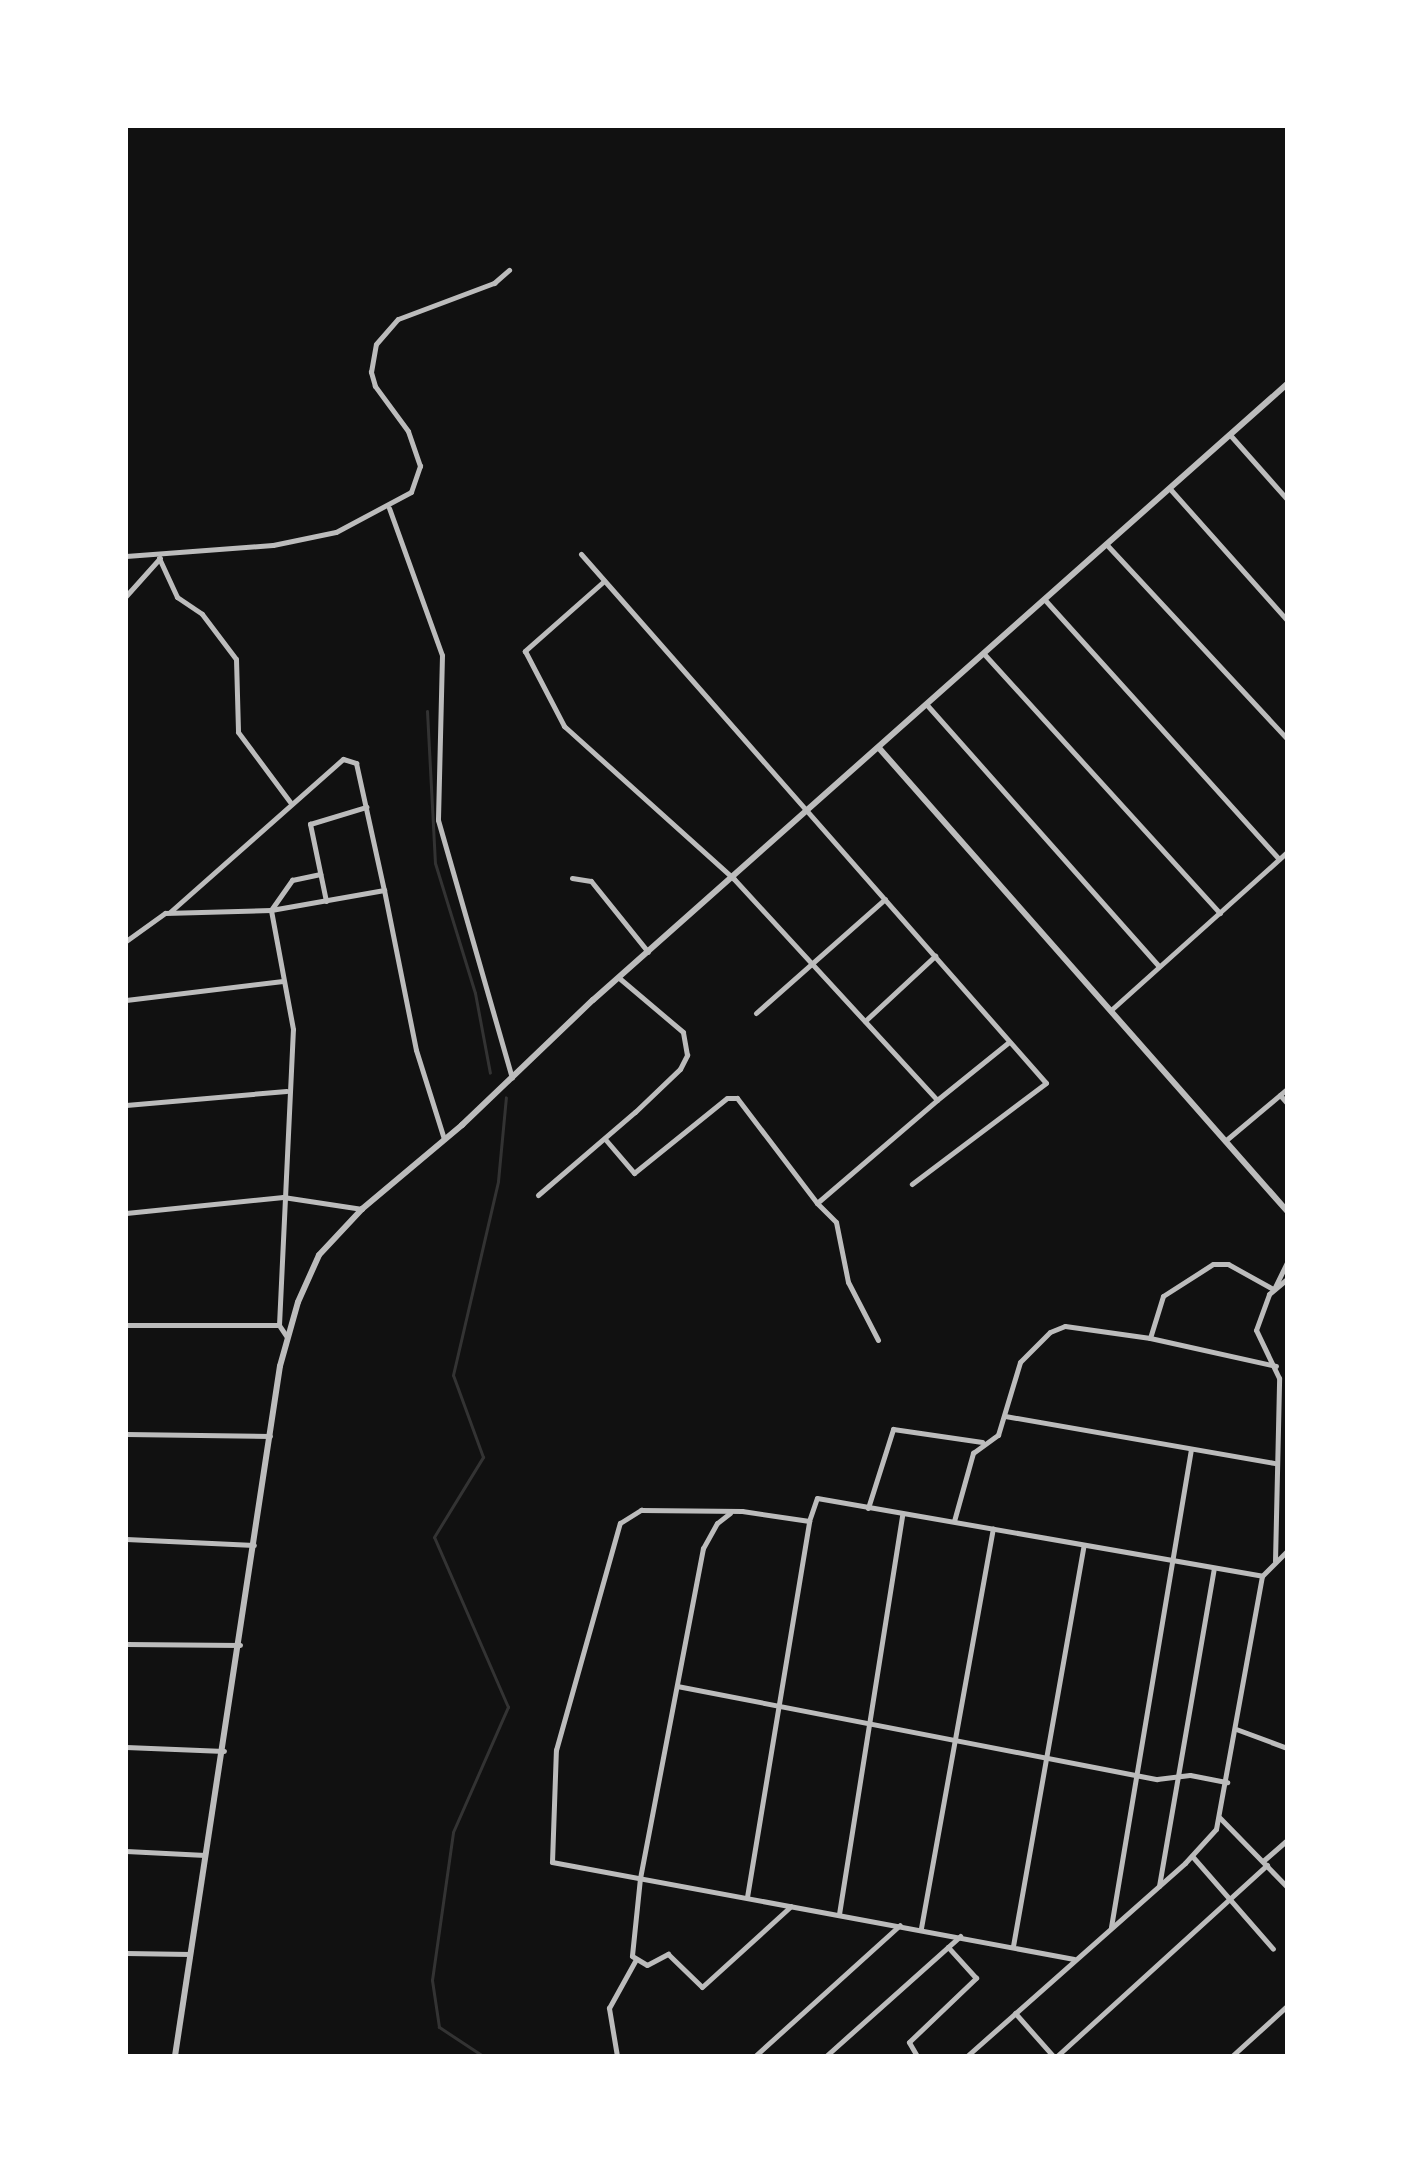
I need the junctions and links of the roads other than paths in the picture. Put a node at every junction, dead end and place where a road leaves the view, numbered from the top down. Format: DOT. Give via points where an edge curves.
graph roads {
  1 [pos="509,270"];
  2 [pos="1287,384"];
  3 [pos="1231,436"];
  4 [pos="1171,490"];
  5 [pos="1287,499"];
  6 [pos="389,507"];
  7 [pos="1107,545"];
  8 [pos="581,554"];
  9 [pos="126,556"];
  10 [pos="161,556"];
  11 [pos="604,581"];
  12 [pos="126,596"];
  13 [pos="1045,600"];
  14 [pos="1287,620"];
  15 [pos="985,655"];
  16 [pos="927,705"];
  17 [pos="1287,739"];
  18 [pos="879,748"];
  19 [pos="290,802"];
  20 [pos="366,807"];
  21 [pos="809,813"];
  22 [pos="1287,852"];
  23 [pos="1279,859"];
  24 [pos="320,874"];
  25 [pos="572,878"];
  26 [pos="734,879"];
  27 [pos="384,890"];
  28 [pos="885,899"];
  29 [pos="326,901"];
  30 [pos="271,910"];
  31 [pos="168,913"];
  32 [pos="1220,913"];
  33 [pos="126,941"];
  34 [pos="648,952"];
  35 [pos="935,956"];
  36 [pos="811,965"];
  37 [pos="1159,966"];
  38 [pos="619,978"];
  39 [pos="283,981"];
  40 [pos="126,1000"];
  41 [pos="1111,1010"];
  42 [pos="756,1013"];
  43 [pos="865,1021"];
  44 [pos="1009,1042"];
  45 [pos="512,1078"];
  46 [pos="1287,1089"];
  47 [pos="286,1091"];
  48 [pos="1280,1095"];
  49 [pos="937,1100"];
  50 [pos="1287,1103"];
  51 [pos="126,1105"];
  52 [pos="444,1139"];
  53 [pos="605,1139"];
  54 [pos="1225,1141"];
  55 [pos="912,1184"];
  56 [pos="538,1195"];
  57 [pos="283,1197"];
  58 [pos="817,1203"];
  59 [pos="362,1209"];
  60 [pos="1287,1211"];
  61 [pos="126,1213"];
  62 [pos="1287,1262"];
  63 [pos="1287,1279"];
  64 [pos="1274,1289"];
  65 [pos="126,1325"];
  66 [pos="279,1325"];
  67 [pos="287,1337"];
  68 [pos="1150,1338"];
  69 [pos="878,1340"];
  70 [pos="1276,1366"];
  71 [pos="1005,1416"];
  72 [pos="126,1434"];
  73 [pos="270,1436"];
  74 [pos="982,1442"];
  75 [pos="1191,1450"];
  76 [pos="1275,1463"];
  77 [pos="868,1508"];
  78 [pos="731,1512"];
  79 [pos="902,1514"];
  80 [pos="809,1521"];
  81 [pos="954,1521"];
  82 [pos="993,1528"];
  83 [pos="126,1539"];
  84 [pos="254,1545"];
  85 [pos="1084,1545"];
  86 [pos="1287,1551"];
  87 [pos="1171,1561"];
  88 [pos="1275,1562"];
  89 [pos="1214,1569"];
  90 [pos="1262,1576"];
  91 [pos="126,1644"];
  92 [pos="240,1645"];
  93 [pos="677,1686"];
  94 [pos="781,1709"];
  95 [pos="871,1725"];
  96 [pos="1236,1728"];
  97 [pos="957,1739"];
  98 [pos="126,1747"];
  99 [pos="1287,1748"];
  100 [pos="224,1751"];
  101 [pos="1046,1755"];
  102 [pos="1135,1773"];
  103 [pos="1176,1779"];
  104 [pos="1227,1782"];
  105 [pos="1220,1818"];
  106 [pos="1287,1840"];
  107 [pos="126,1851"];
  108 [pos="205,1855"];
  109 [pos="1192,1856"];
  110 [pos="1265,1863"];
  111 [pos="640,1878"];
  112 [pos="1159,1886"];
  113 [pos="1287,1887"];
  114 [pos="747,1897"];
  115 [pos="1231,1898"];
  116 [pos="791,1906"];
  117 [pos="839,1914"];
  118 [pos="901,1924"];
  119 [pos="921,1928"];
  120 [pos="1111,1928"];
  121 [pos="960,1936"];
  122 [pos="1013,1946"];
  123 [pos="948,1947"];
  124 [pos="1273,1949"];
  125 [pos="126,1953"];
  126 [pos="190,1954"];
  127 [pos="1074,1959"];
  128 [pos="635,1961"];
  129 [pos="1287,2006"];
  130 [pos="1015,2013"];
  131 [pos="1051,2055"];
  132 [pos="175,2056"];
  133 [pos="617,2056"];
  134 [pos="755,2056"];
  135 [pos="826,2056"];
  136 [pos="917,2056"];
  137 [pos="967,2056"];
  138 [pos="1232,2056"];
  1 -- 6 [label="street" via="494,283 398,319 376,344 375,386 408,431 420,466 417,485"];
  2 -- 3 [label="street"];
  3 -- 4 [label="street"];
  3 -- 5 [label="street"];
  4 -- 7 [label="street"];
  4 -- 14 [label="street"];
  6 -- 10 [label="street" via="336,532 273,545"];
  6 -- 45 [label="street" via="442,655 438,820"];
  7 -- 13 [label="street"];
  7 -- 17 [label="street"];
  8 -- 11 [label="street"];
  9 -- 10 [label="street"];
  10 -- 12 [label="street"];
  10 -- 19 [label="street" via="177,597 202,614 236,659 238,732"];
  11 -- 21 [label="street"];
  11 -- 26 [label="street" via="525,651 525,659 564,726"];
  13 -- 15 [label="street"];
  13 -- 23 [label="street"];
  15 -- 16 [label="street"];
  15 -- 32 [label="street"];
  16 -- 18 [label="street"];
  16 -- 37 [label="street"];
  18 -- 21 [label="street"];
  18 -- 41 [label="street"];
  19 -- 20 [label="street" via="349,759 356,763"];
  19 -- 31 [label="street"];
  20 -- 24 [label="street" via="310,824"];
  20 -- 27 [label="street"];
  21 -- 26 [label="street"];
  21 -- 28 [label="street"];
  22 -- 23 [label="street"];
  23 -- 32 [label="street"];
  24 -- 29 [label="street"];
  24 -- 30 [label="street" via="292,880"];
  25 -- 34 [label="street" via="591,881"];
  26 -- 34 [label="street"];
  26 -- 36 [label="street"];
  27 -- 29 [label="street"];
  27 -- 52 [label="street" via="416,1050"];
  28 -- 35 [label="street"];
  28 -- 36 [label="street"];
  29 -- 30 [label="street"];
  30 -- 31 [label="street"];
  30 -- 39 [label="street"];
  31 -- 33 [label="street"];
  32 -- 37 [label="street"];
  34 -- 38 [label="street"];
  35 -- 43 [label="street"];
  35 -- 44 [label="street"];
  36 -- 42 [label="street"];
  36 -- 43 [label="street"];
  37 -- 41 [label="street"];
  38 -- 45 [label="street"];
  38 -- 53 [label="street" via="683,1032 687,1055 680,1069"];
  39 -- 40 [label="street"];
  39 -- 47 [label="street" via="293,1029"];
  41 -- 54 [label="street"];
  43 -- 49 [label="street"];
  44 -- 49 [label="street"];
  44 -- 55 [label="street" via="1047,1087"];
  45 -- 52 [label="street"];
  46 -- 48 [label="street"];
  47 -- 51 [label="street"];
  47 -- 57 [label="street"];
  48 -- 50 [label="street"];
  48 -- 54 [label="street"];
  49 -- 58 [label="street"];
  52 -- 59 [label="street"];
  53 -- 56 [label="street"];
  53 -- 58 [label="street" via="634,1173 727,1098 737,1098"];
  54 -- 60 [label="street"];
  57 -- 59 [label="street"];
  57 -- 61 [label="street"];
  57 -- 66 [label="street"];
  58 -- 69 [label="street" via="836,1222 848,1282"];
  59 -- 67 [label="street" via="319,1255"];
  62 -- 64 [label="street"];
  63 -- 64 [label="street"];
  64 -- 68 [label="street" via="1228,1264 1213,1264 1163,1296"];
  64 -- 70 [label="street" via="1256,1330"];
  65 -- 66 [label="street"];
  66 -- 67 [label="street"];
  67 -- 73 [label="street"];
  68 -- 70 [label="street"];
  68 -- 71 [label="street" via="1065,1326 1050,1332 1020,1362"];
  70 -- 76 [label="street"];
  71 -- 74 [label="street" via="998,1435"];
  71 -- 75 [label="street"];
  72 -- 73 [label="street"];
  73 -- 84 [label="street"];
  74 -- 77 [label="street" via="893,1429"];
  74 -- 81 [label="street" via="966,1472"];
  75 -- 76 [label="street"];
  75 -- 87 [label="street"];
  76 -- 88 [label="street"];
  77 -- 79 [label="street"];
  77 -- 80 [label="street" via="817,1498"];
  78 -- 80 [label="street"];
  78 -- 93 [label="street" via="717,1523 703,1548"];
  78 -- 111 [label="street" via="641,1510 620,1523 570,1689 554,1760 558,1812 551,1860"];
  79 -- 81 [label="street"];
  79 -- 95 [label="street"];
  80 -- 94 [label="street"];
  81 -- 82 [label="street"];
  82 -- 85 [label="street"];
  82 -- 97 [label="street"];
  83 -- 84 [label="street"];
  84 -- 92 [label="street"];
  85 -- 87 [label="street"];
  85 -- 101 [label="street"];
  86 -- 88 [label="street"];
  87 -- 89 [label="street"];
  87 -- 102 [label="street"];
  88 -- 90 [label="street"];
  89 -- 90 [label="street"];
  89 -- 103 [label="street"];
  90 -- 96 [label="street"];
  91 -- 92 [label="street"];
  92 -- 100 [label="street"];
  93 -- 94 [label="street"];
  93 -- 111 [label="street"];
  94 -- 95 [label="street"];
  94 -- 114 [label="street"];
  95 -- 97 [label="street"];
  95 -- 117 [label="street"];
  96 -- 99 [label="street"];
  96 -- 104 [label="street"];
  97 -- 101 [label="street"];
  97 -- 119 [label="street"];
  98 -- 100 [label="street"];
  100 -- 108 [label="street"];
  101 -- 102 [label="street"];
  101 -- 122 [label="street"];
  102 -- 103 [label="street"];
  102 -- 120 [label="street"];
  103 -- 104 [label="street" via="1190,1775"];
  103 -- 112 [label="street"];
  104 -- 105 [label="street"];
  105 -- 109 [label="street"];
  105 -- 110 [label="street"];
  106 -- 110 [label="street"];
  107 -- 108 [label="street"];
  108 -- 126 [label="street"];
  109 -- 112 [label="street"];
  109 -- 115 [label="street"];
  110 -- 113 [label="street"];
  110 -- 115 [label="street"];
  111 -- 114 [label="street"];
  111 -- 128 [label="street" via="631,1948"];
  112 -- 120 [label="street"];
  114 -- 116 [label="street"];
  115 -- 124 [label="street"];
  115 -- 131 [label="street"];
  116 -- 117 [label="street"];
  116 -- 128 [label="street" via="702,1987 668,1954 647,1965"];
  117 -- 118 [label="street"];
  118 -- 119 [label="street"];
  118 -- 134 [label="street"];
  119 -- 121 [label="street"];
  120 -- 127 [label="street"];
  121 -- 122 [label="street"];
  121 -- 123 [label="street"];
  122 -- 127 [label="street"];
  123 -- 135 [label="street"];
  123 -- 136 [label="street" via="976,1978 909,2042"];
  125 -- 126 [label="street"];
  126 -- 132 [label="street"];
  127 -- 130 [label="street"];
  128 -- 133 [label="street" via="609,2008"];
  129 -- 138 [label="street"];
  130 -- 131 [label="street"];
  130 -- 137 [label="street"];
}
